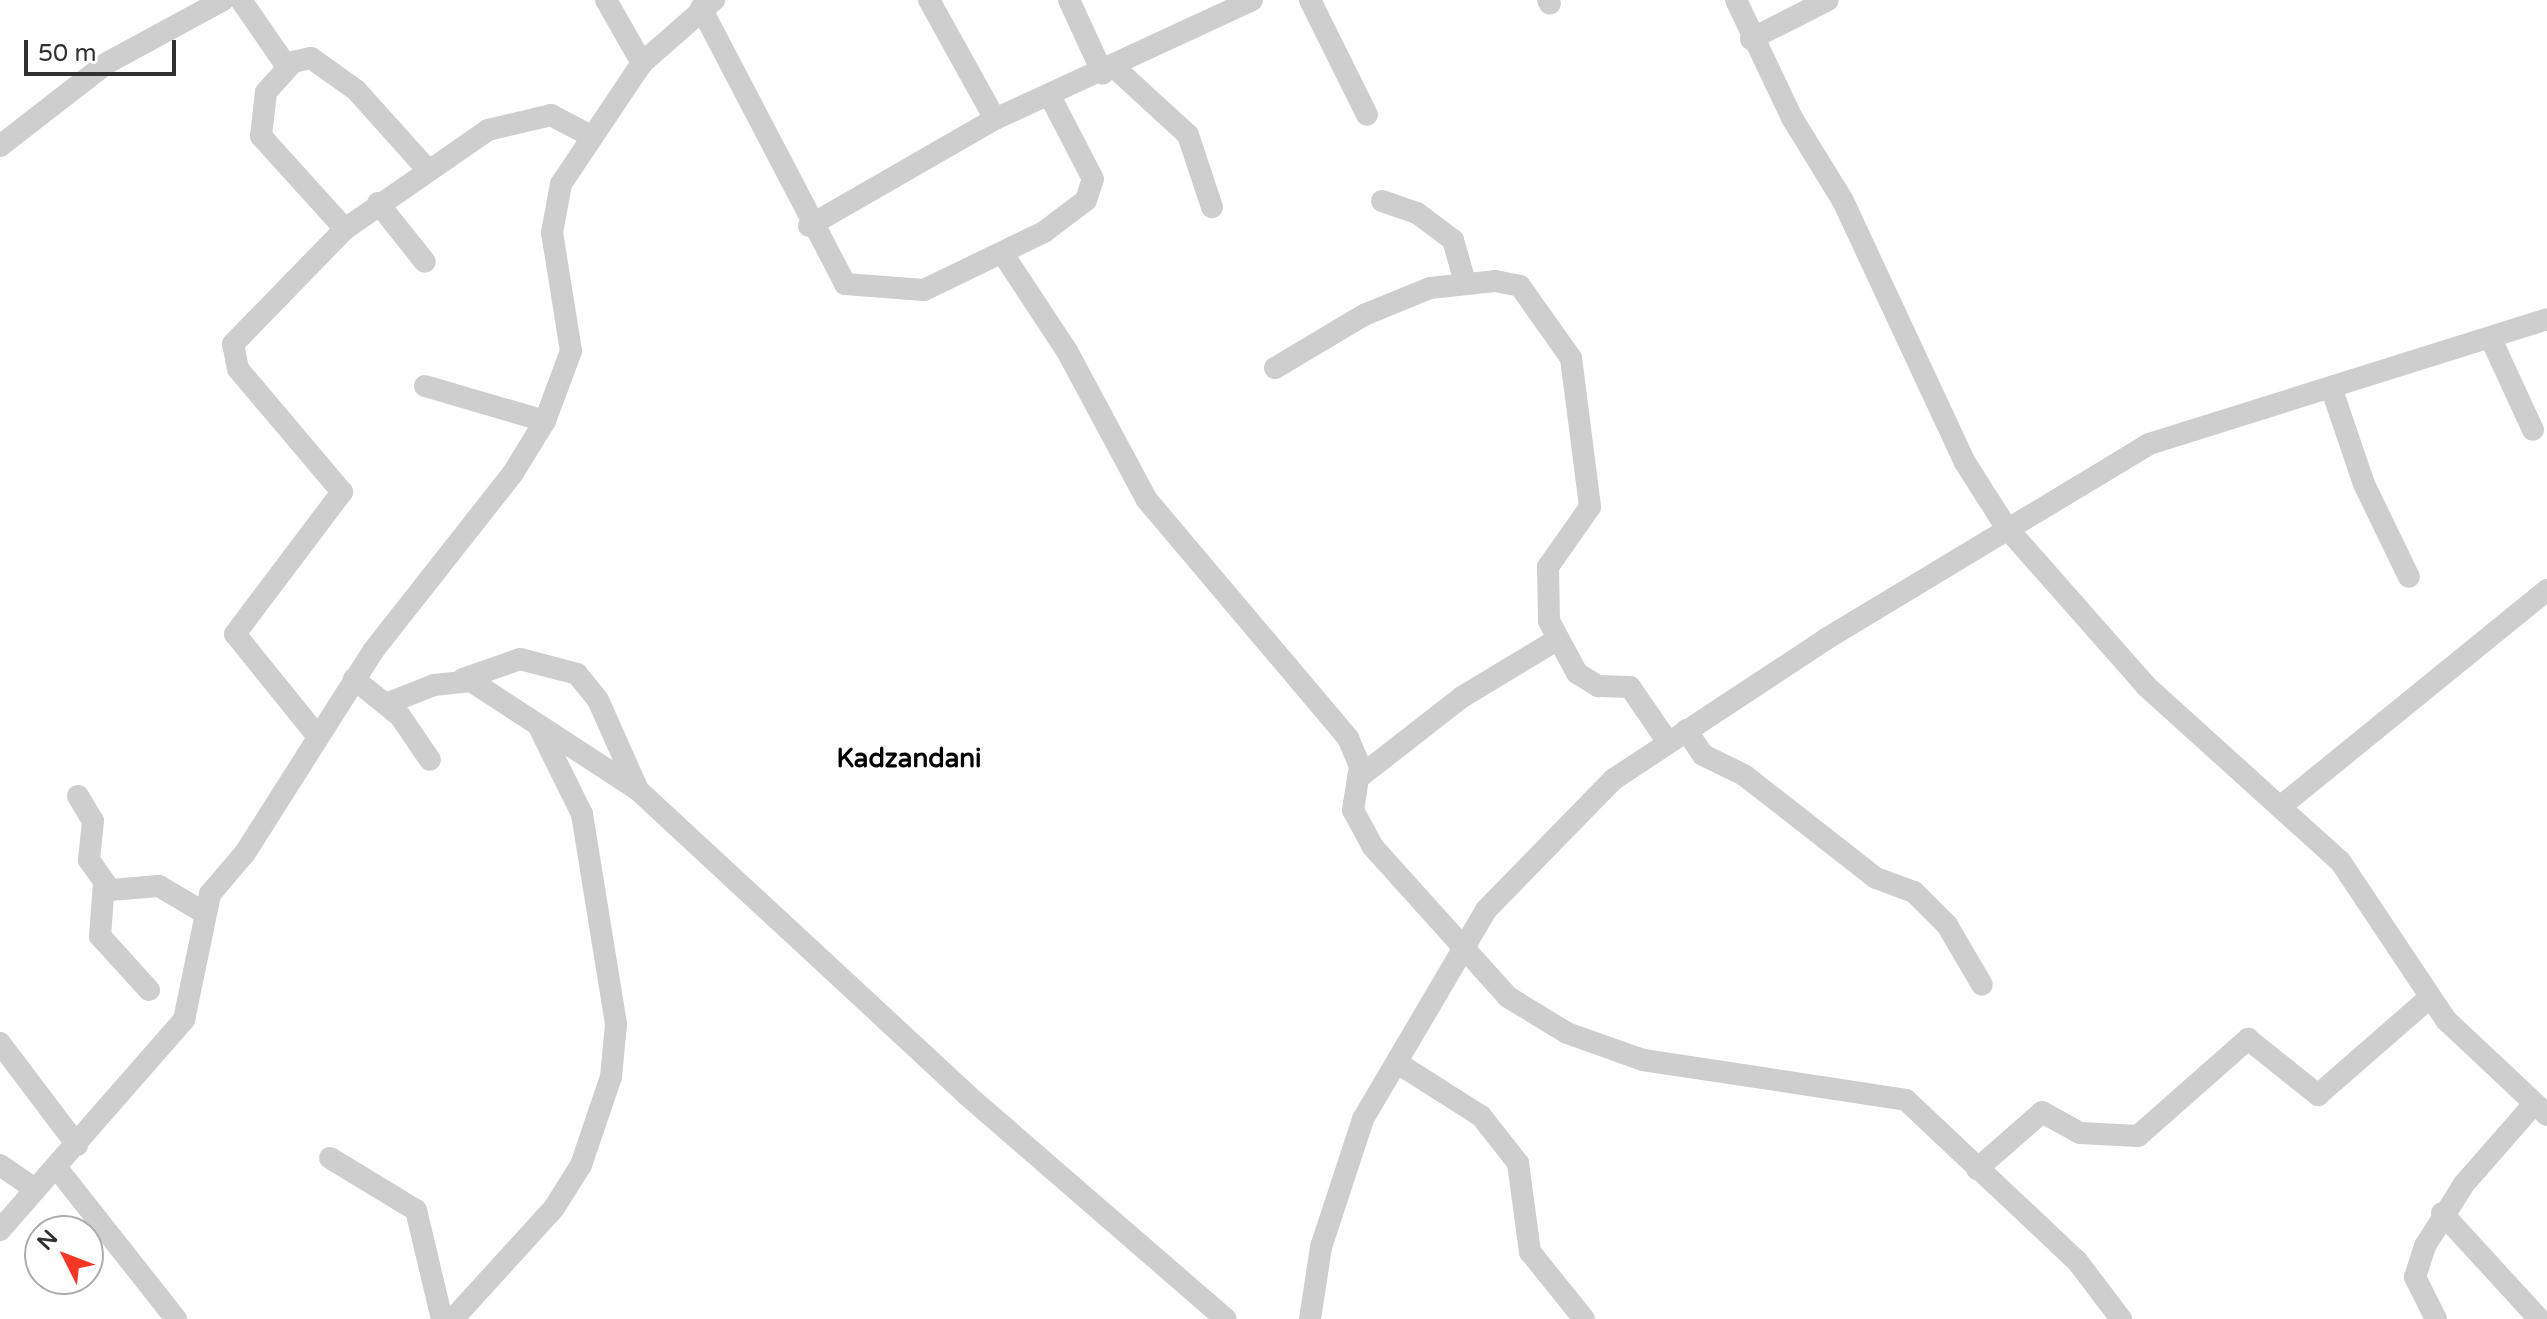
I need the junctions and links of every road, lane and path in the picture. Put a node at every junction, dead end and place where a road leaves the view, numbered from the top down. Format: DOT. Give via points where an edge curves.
graph roads {
  1 [pos="223,0"];
  2 [pos="241,0"];
  3 [pos="606,0"];
  4 [pos="929,0"];
  5 [pos="1069,0"];
  6 [pos="1252,0"];
  7 [pos="1310,0"];
  8 [pos="1736,0"];
  9 [pos="1828,0"];
  10 [pos="708,4"];
  11 [pos="1751,39"];
  12 [pos="642,63"];
  13 [pos="287,67"];
  14 [pos="1109,71"];
  15 [pos="1050,96"];
  16 [pos="1367,115"];
  17 [pos="995,119"];
  18 [pos="589,135"];
  19 [pos="0,146"];
  20 [pos="426,168"];
  21 [pos="1382,201"];
  22 [pos="378,203"];
  23 [pos="1212,207"];
  24 [pos="809,226"];
  25 [pos="345,229"];
  26 [pos="1003,254"];
  27 [pos="425,262"];
  28 [pos="1465,282"];
  29 [pos="2547,319"];
  30 [pos="2491,339"];
  31 [pos="1275,368"];
  32 [pos="425,386"];
  33 [pos="2332,390"];
  34 [pos="545,421"];
  35 [pos="2533,430"];
  36 [pos="2006,527"];
  37 [pos="2409,577"];
  38 [pos="2545,595"];
  39 [pos="1558,639"];
  40 [pos="354,679"];
  41 [pos="463,679"];
  42 [pos="386,704"];
  43 [pos="539,727"];
  44 [pos="315,733"];
  45 [pos="1677,736"];
  46 [pos="430,760"];
  47 [pos="1358,778"];
  48 [pos="638,790"];
  49 [pos="78,796"];
  50 [pos="2280,807"];
  51 [pos="104,883"];
  52 [pos="203,912"];
  53 [pos="1461,952"];
  54 [pos="1982,985"];
  55 [pos="149,990"];
  56 [pos="2429,998"];
  57 [pos="0,1043"];
  58 [pos="1399,1064"];
  59 [pos="2541,1109"];
  60 [pos="77,1145"];
  61 [pos="330,1158"];
  62 [pos="0,1165"];
  63 [pos="56,1167"];
  64 [pos="1977,1169"];
  65 [pos="35,1189"];
  66 [pos="2442,1213"];
  67 [pos="0,1230"];
  68 [pos="176,1319"];
  69 [pos="442,1319"];
  70 [pos="453,1319"];
  71 [pos="1226,1319"];
  72 [pos="1310,1319"];
  73 [pos="1584,1319"];
  74 [pos="2121,1319"];
  75 [pos="2436,1319"];
  76 [pos="2539,1319"];
  1 -- 19 [label="street" via="107,63"];
  2 -- 13 [label="street"];
  3 -- 12 [label="street"];
  4 -- 17 [label="street"];
  5 -- 14 [label="street"];
  6 -- 14 [label="street"];
  7 -- 16 [label="street"];
  8 -- 11 [label="street"];
  9 -- 11 [label="street"];
  10 -- 12 [label="street"];
  10 -- 24 [label="street"];
  11 -- 36 [label="street" via="1843,201 1964,461"];
  12 -- 18 [label="street"];
  13 -- 20 [label="street" via="305,57 335,73 399,130"];
  13 -- 25 [label="street" via="266,92 261,136"];
  14 -- 15 [label="street"];
  14 -- 23 [label="street" via="1188,135"];
  15 -- 17 [label="street"];
  15 -- 26 [label="street" via="1092,191 1055,224"];
  17 -- 24 [label="street"];
  18 -- 20 [label="street" via="551,115 526,116"];
  18 -- 34 [label="street" via="552,209 572,341"];
  20 -- 22 [label="street"];
  21 -- 28 [label="street" via="1417,213 1453,240"];
  22 -- 25 [label="street"];
  22 -- 27 [label="street"];
  24 -- 26 [label="street" via="837,279 856,286 924,290"];
  25 -- 44 [label="street" via="230,352 342,492 235,634"];
  26 -- 47 [label="street" via="1067,351 1147,500 1348,738"];
  28 -- 31 [label="street" via="1430,288 1364,315"];
  28 -- 39 [label="street" via="1520,286 1571,358 1590,507 1548,567 1545,605"];
  29 -- 30 [label="street"];
  30 -- 33 [label="street"];
  30 -- 35 [label="street"];
  32 -- 34 [label="street"];
  33 -- 36 [label="street" via="2149,444"];
  33 -- 37 [label="street" via="2364,484"];
  34 -- 40 [label="street"];
  36 -- 45 [label="street"];
  36 -- 50 [label="street" via="2091,630"];
  38 -- 50 [label="street"];
  39 -- 45 [label="street" via="1588,682 1630,687"];
  39 -- 47 [label="street" via="1462,697"];
  40 -- 42 [label="street"];
  40 -- 44 [label="street"];
  41 -- 42 [label="street"];
  41 -- 43 [label="street"];
  41 -- 48 [label="street" via="520,659 577,674 598,700"];
  42 -- 46 [label="street"];
  43 -- 48 [label="street"];
  43 -- 70 [label="street" via="582,814 616,1024 611,1077 581,1165 554,1208"];
  44 -- 52 [label="street"];
  45 -- 53 [label="street" via="1594,796 1536,852"];
  45 -- 54 [label="street" via="1744,775 1876,878 1914,892 1947,925"];
  47 -- 53 [label="street" via="1358,823"];
  48 -- 71 [label="street" via="967,1095"];
  49 -- 51 [label="street" via="93,821 89,860"];
  50 -- 56 [label="street" via="2340,861"];
  51 -- 52 [label="street" via="116,894 159,886"];
  51 -- 55 [label="street" via="100,936"];
  52 -- 60 [label="street" via="188,1013"];
  53 -- 58 [label="street"];
  53 -- 64 [label="street" via="1540,1018 1620,1053 1906,1100"];
  56 -- 59 [label="street"];
  56 -- 64 [label="street" via="2318,1095 2307,1093 2255,1042 2242,1040 2138,1136 2080,1133 2042,1112"];
  57 -- 60 [label="street"];
  58 -- 72 [label="street" via="1354,1137 1316,1269"];
  58 -- 73 [label="street" via="1481,1116 1518,1163 1525,1240"];
  59 -- 66 [label="street"];
  60 -- 63 [label="street"];
  61 -- 69 [label="street" via="416,1210 432,1253"];
  62 -- 65 [label="street"];
  63 -- 65 [label="street"];
  63 -- 68 [label="street"];
  64 -- 74 [label="street" via="2077,1261"];
  65 -- 67 [label="street"];
  66 -- 75 [label="street" via="2416,1265 2424,1304"];
  66 -- 76 [label="street"];
}
